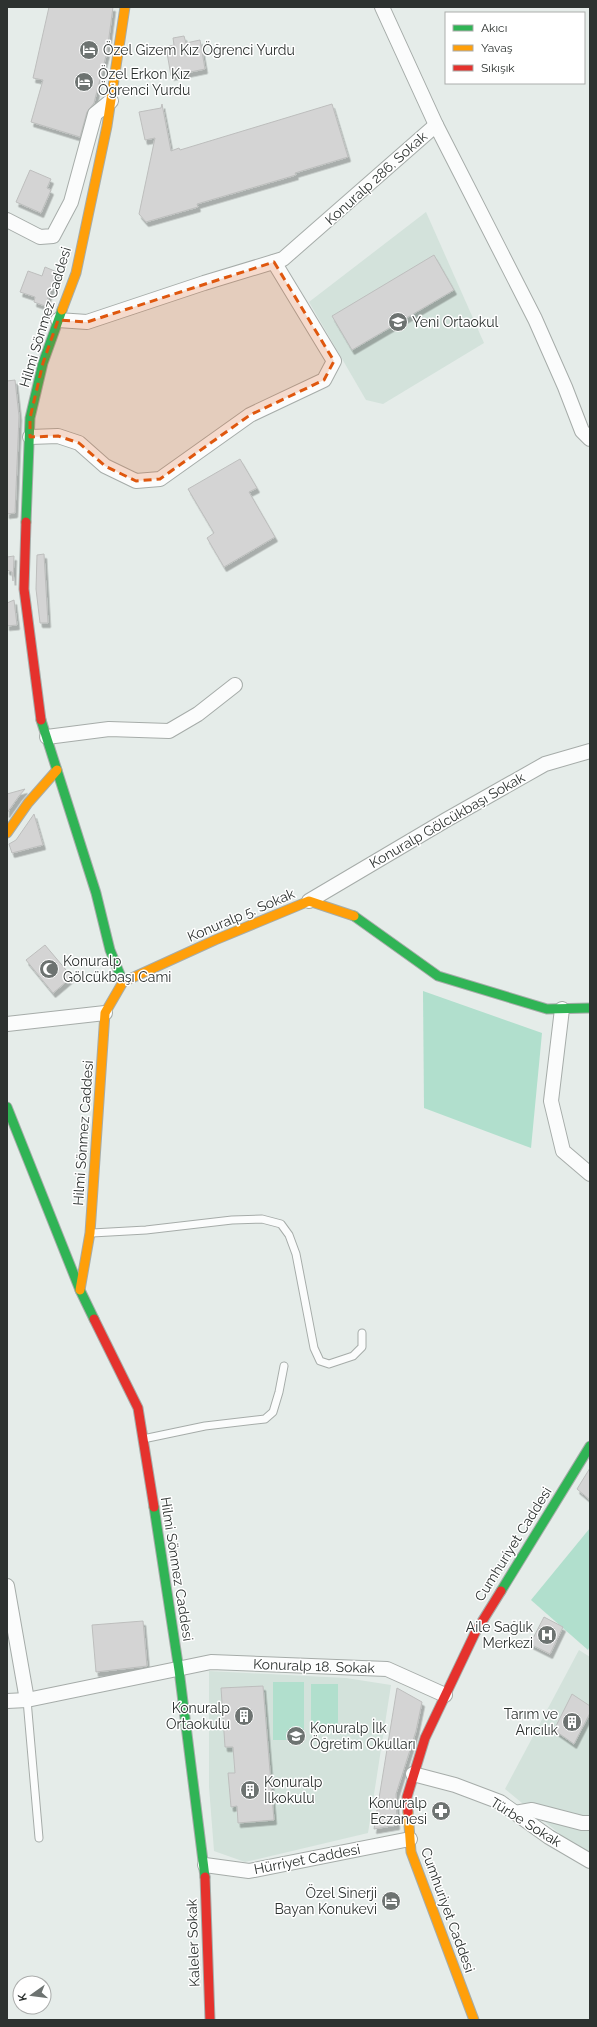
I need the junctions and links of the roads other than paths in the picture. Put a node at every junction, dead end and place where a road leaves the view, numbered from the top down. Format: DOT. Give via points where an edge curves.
graph roads {
  1 [pos="125,7"];
  2 [pos="382,7"];
  3 [pos="110,101"];
  4 [pos="436,124"];
  5 [pos="7,220"];
  6 [pos="274,262"];
  7 [pos="58,320"];
  8 [pos="30,437"];
  9 [pos="590,439"];
  10 [pos="235,685"];
  11 [pos="47,737"];
  12 [pos="590,751"];
  13 [pos="57,770"];
  14 [pos="7,833"];
  15 [pos="309,901"];
  16 [pos="123,982"];
  17 [pos="590,1008"];
  18 [pos="562,1009"];
  19 [pos="105,1012"];
  20 [pos="7,1024"];
  21 [pos="7,1107"];
  22 [pos="590,1174"];
  23 [pos="90,1233"];
  24 [pos="80,1290"];
  25 [pos="362,1333"];
  26 [pos="284,1366"];
  27 [pos="143,1440"];
  28 [pos="590,1446"];
  29 [pos="7,1586"];
  30 [pos="179,1670"];
  31 [pos="445,1696"];
  32 [pos="27,1700"];
  33 [pos="7,1701"];
  34 [pos="414,1774"];
  35 [pos="515,1813"];
  36 [pos="590,1824"];
  37 [pos="39,1838"];
  38 [pos="410,1839"];
  39 [pos="590,1861"];
  40 [pos="205,1865"];
  41 [pos="210,2020"];
  42 [pos="474,2020"];
  1 -- 3 [label="street, Hilmi Sönmez Caddesi"];
  2 -- 4 [label="street"];
  3 -- 5 [label="street" via="95,114 71,202 53,236 40,237"];
  3 -- 7 [label="street, Hilmi Sönmez Caddesi" via="76,273"];
  4 -- 6 [label="street, Konuralp 286. Sokak" via="289,254"];
  4 -- 9 [label="street, Konuralp 286. Sokak" via="535,319 582,431"];
  6 -- 7 [label="street, Konuralp 286. Sokak" via="87,322"];
  6 -- 8 [label="street" via="334,361 324,380 250,414 160,479 136,481 105,466 79,443 58,436"];
  7 -- 8 [label="street, Hilmi Sönmez Caddesi" via="43,363 30,418"];
  8 -- 11 [label="street, Hilmi Sönmez Caddesi" via="24,589 39,713"];
  10 -- 11 [label="street" via="198,714 169,731 108,729"];
  11 -- 13 [label="street, Hilmi Sönmez Caddesi"];
  12 -- 15 [label="street, Konuralp Gölcükbaşı Sokak" via="545,764"];
  13 -- 14 [label="street" via="28,803"];
  13 -- 16 [label="street, Hilmi Sönmez Caddesi" via="96,893 110,950"];
  15 -- 16 [label="street, Konuralp 5. Sokak"];
  15 -- 18 [label="street, Konuralp 5. Sokak" via="350,913 438,976 547,1009"];
  16 -- 19 [label="street, Hilmi Sönmez Caddesi"];
  17 -- 18 [label="street, Konuralp 5. Sokak"];
  18 -- 22 [label="street" via="550,1100 563,1152"];
  19 -- 20 [label="street"];
  19 -- 23 [label="street, Hilmi Sönmez Caddesi"];
  21 -- 24 [label="street, Hilmi Sönmez Caddesi"];
  23 -- 24 [label="street, Hilmi Sönmez Caddesi"];
  23 -- 25 [label="lane" via="146,1230 232,1220 262,1219 281,1224 289,1235 296,1254 314,1348 320,1361 329,1364 353,1356 362,1347"];
  24 -- 27 [label="street, Hilmi Sönmez Caddesi" via="138,1408"];
  26 -- 27 [label="lane" via="273,1412 265,1418 205,1426"];
  27 -- 30 [label="street, Hilmi Sönmez Caddesi"];
  28 -- 31 [label="street, Cumhuriyet Caddesi" via="475,1633"];
  29 -- 32 [label="street"];
  30 -- 31 [label="street, Konuralp 18. Sokak" via="211,1662 387,1669"];
  30 -- 32 [label="street, Konuralp 18. Sokak"];
  30 -- 40 [label="street, Hilmi Sönmez Caddesi"];
  31 -- 34 [label="street, Cumhuriyet Caddesi" via="424,1738"];
  32 -- 33 [label="street, Konuralp 18. Sokak"];
  32 -- 37 [label="lane"];
  34 -- 35 [label="street, Türbe Sokak" via="455,1785 500,1802"];
  34 -- 38 [label="street, Cumhuriyet Caddesi" via="407,1797"];
  35 -- 36 [label="street" via="532,1810"];
  35 -- 39 [label="street, Türbe Sokak"];
  38 -- 40 [label="street, Hürriyet Caddesi" via="249,1871"];
  38 -- 42 [label="street, Cumhuriyet Caddesi" via="411,1852"];
  40 -- 41 [label="street, Kaleler Sokak"];
}
